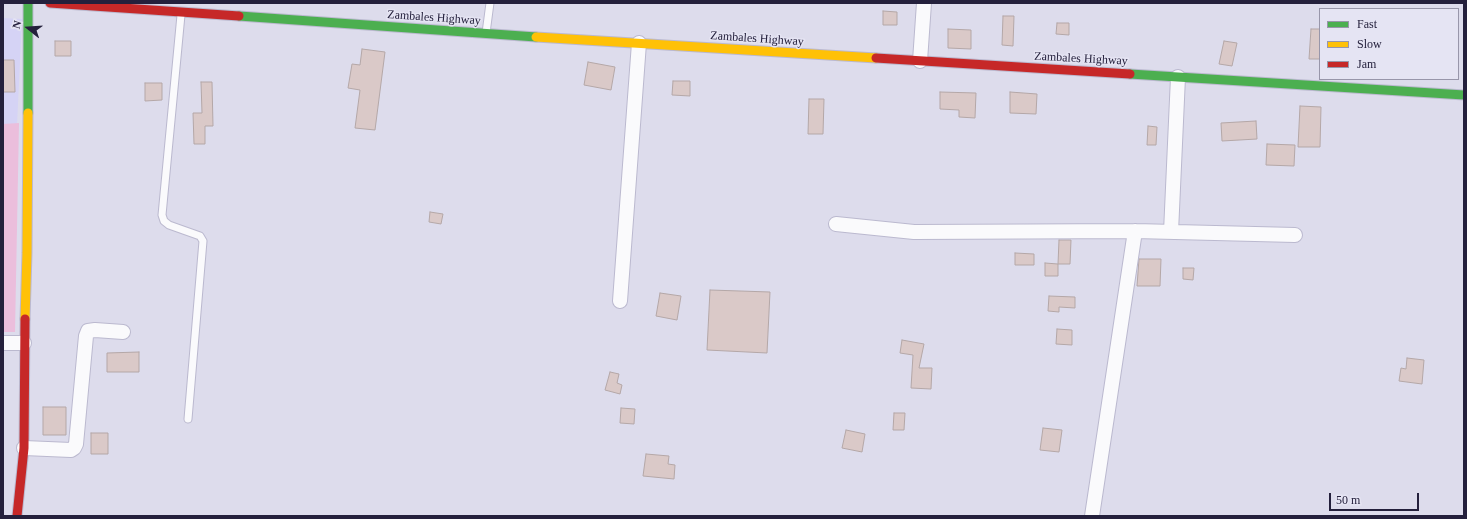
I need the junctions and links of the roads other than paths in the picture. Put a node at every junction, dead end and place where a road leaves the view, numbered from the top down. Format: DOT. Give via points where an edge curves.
graph roads {
  1 [pos="28,3"];
  2 [pos="50,3"];
  3 [pos="490,3"];
  4 [pos="924,3"];
  5 [pos="181,12"];
  6 [pos="486,34"];
  7 [pos="639,43"];
  8 [pos="920,61"];
  9 [pos="1178,78"];
  10 [pos="1464,95"];
  11 [pos="836,224"];
  12 [pos="1136,231"];
  13 [pos="1171,232"];
  14 [pos="1295,235"];
  15 [pos="620,301"];
  16 [pos="122,332"];
  17 [pos="3,343"];
  18 [pos="24,343"];
  19 [pos="188,420"];
  20 [pos="24,448"];
  21 [pos="17,516"];
  22 [pos="1092,516"];
  1 -- 18 [label="main road"];
  2 -- 5 [label="main road, Zambales Highway"];
  3 -- 6 [label="lane"];
  4 -- 8 [label="street"];
  5 -- 6 [label="main road, Zambales Highway"];
  5 -- 19 [label="lane" via="162,215 169,225 200,236 203,241"];
  6 -- 7 [label="main road, Zambales Highway"];
  7 -- 8 [label="main road, Zambales Highway"];
  7 -- 15 [label="street"];
  8 -- 9 [label="main road, Zambales Highway"];
  9 -- 10 [label="main road, Zambales Highway"];
  9 -- 13 [label="street"];
  11 -- 12 [label="street" via="914,232"];
  12 -- 13 [label="street"];
  12 -- 22 [label="street"];
  13 -- 14 [label="street"];
  16 -- 20 [label="street" via="88,331 74,448"];
  17 -- 18 [label="street"];
  18 -- 20 [label="main road"];
  20 -- 21 [label="main road"];
}
